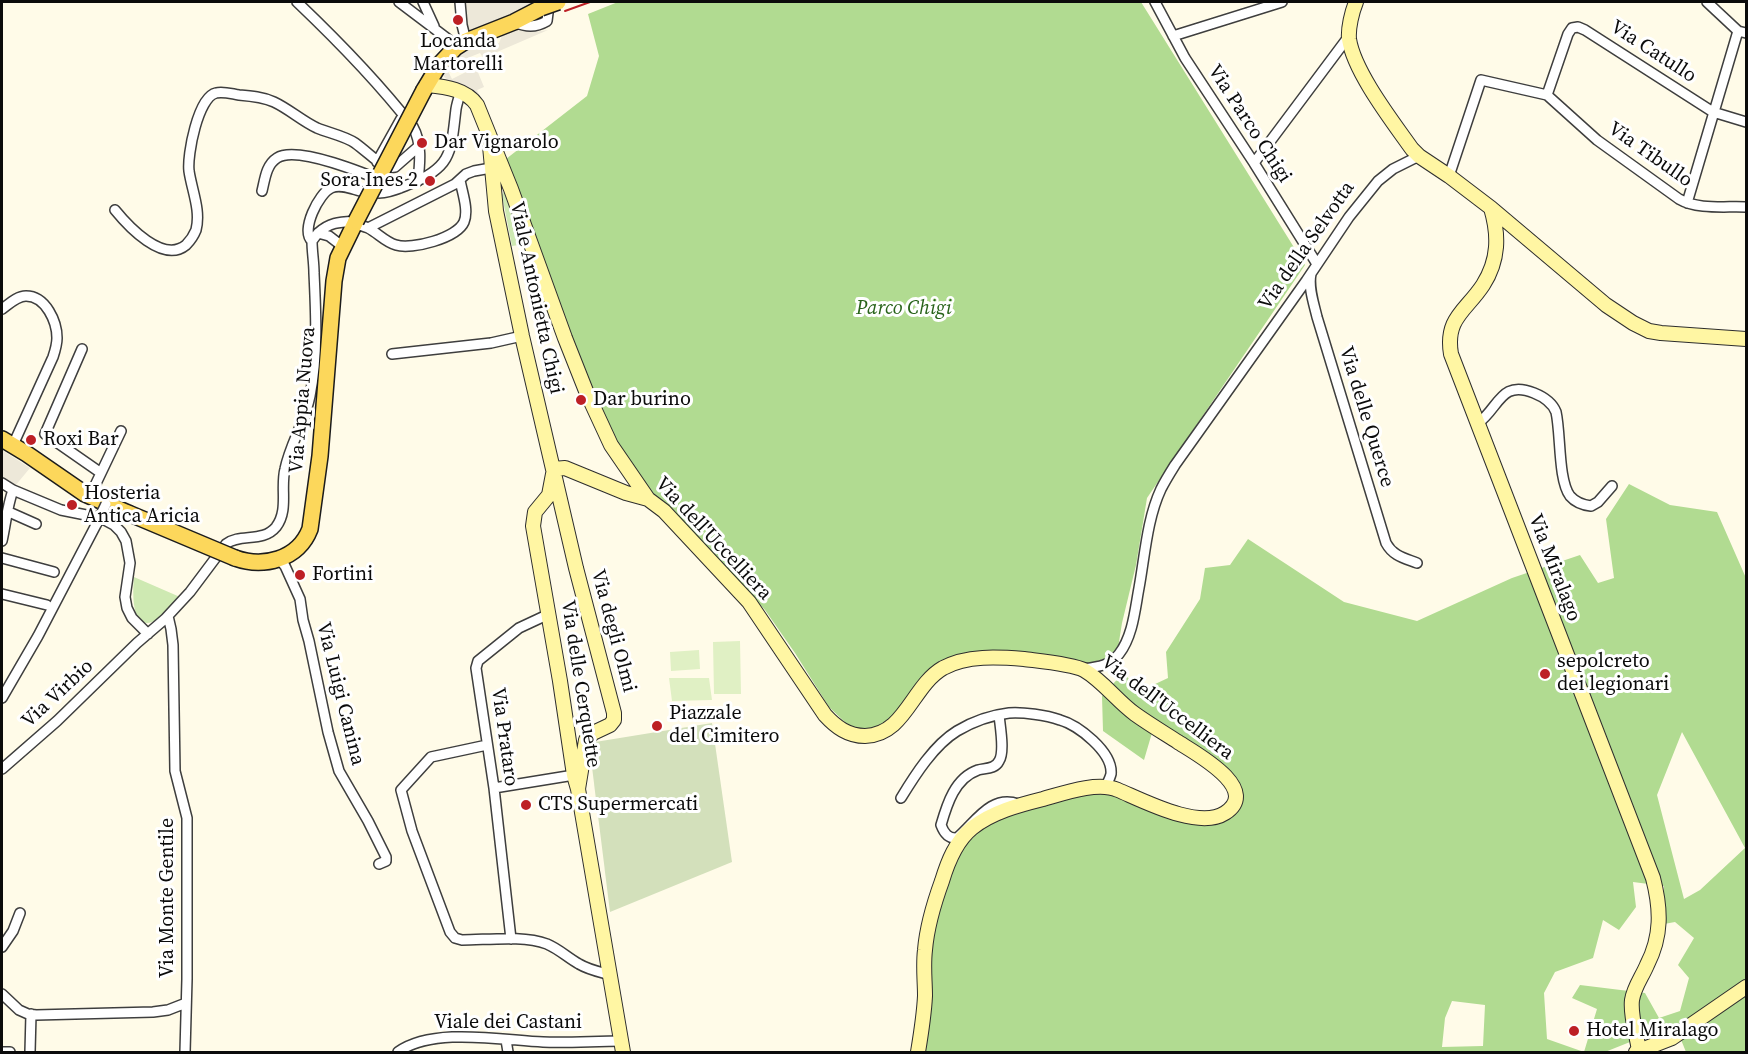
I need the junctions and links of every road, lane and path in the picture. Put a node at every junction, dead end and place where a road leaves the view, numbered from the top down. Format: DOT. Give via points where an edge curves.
graph roads {
  1 [pos="297,2"];
  2 [pos="399,2"];
  3 [pos="423,2"];
  4 [pos="460,2"];
  5 [pos="1155,2"];
  6 [pos="1282,2"];
  7 [pos="1356,2"];
  8 [pos="1707,2"];
  9 [pos="549,8"];
  10 [pos="436,30"];
  11 [pos="1742,32"];
  12 [pos="1173,36"];
  13 [pos="1349,36"];
  14 [pos="461,44"];
  15 [pos="426,88"];
  16 [pos="461,91"];
  17 [pos="1548,95"];
  18 [pos="1713,112"];
  19 [pos="403,114"];
  20 [pos="1746,122"];
  21 [pos="489,134"];
  22 [pos="419,146"];
  23 [pos="1419,156"];
  24 [pos="377,162"];
  25 [pos="1254,163"];
  26 [pos="491,168"];
  27 [pos="1449,176"];
  28 [pos="460,180"];
  29 [pos="418,181"];
  30 [pos="400,188"];
  31 [pos="511,189"];
  32 [pos="262,191"];
  33 [pos="364,192"];
  34 [pos="379,193"];
  35 [pos="494,194"];
  36 [pos="1687,203"];
  37 [pos="1746,207"];
  38 [pos="1491,208"];
  39 [pos="115,210"];
  40 [pos="360,224"];
  41 [pos="315,237"];
  42 [pos="342,246"];
  43 [pos="1317,264"];
  44 [pos="2,309"];
  45 [pos="522,336"];
  46 [pos="1746,339"];
  47 [pos="82,349"];
  48 [pos="392,354"];
  49 [pos="1477,424"];
  50 [pos="121,431"];
  51 [pos="7,442"];
  52 [pos="554,469"];
  53 [pos="101,474"];
  54 [pos="2,483"];
  55 [pos="1612,486"];
  56 [pos="13,490"];
  57 [pos="90,496"];
  58 [pos="648,499"];
  59 [pos="106,504"];
  60 [pos="9,512"];
  61 [pos="36,524"];
  62 [pos="2,541"];
  63 [pos="229,552"];
  64 [pos="2,558"];
  65 [pos="278,558"];
  66 [pos="1417,563"];
  67 [pos="54,572"];
  68 [pos="2,594"];
  69 [pos="47,605"];
  70 [pos="549,614"];
  71 [pos="168,616"];
  72 [pos="148,634"];
  73 [pos="1083,669"];
  74 [pos="2,698"];
  75 [pos="999,715"];
  76 [pos="487,745"];
  77 [pos="2,769"];
  78 [pos="574,775"];
  79 [pos="1106,786"];
  80 [pos="494,788"];
  81 [pos="578,789"];
  82 [pos="901,798"];
  83 [pos="1020,805"];
  84 [pos="379,864"];
  85 [pos="20,914"];
  86 [pos="511,939"];
  87 [pos="2,947"];
  88 [pos="611,975"];
  89 [pos="1746,987"];
  90 [pos="2,994"];
  91 [pos="186,1003"];
  92 [pos="31,1014"];
  93 [pos="506,1040"];
  94 [pos="622,1047"];
  95 [pos="2,1052"];
  96 [pos="1638,1052"];
  97 [pos="10,1053"];
  98 [pos="30,1053"];
  99 [pos="185,1053"];
  100 [pos="398,1053"];
  101 [pos="508,1053"];
  102 [pos="918,1053"];
  1 -- 19 [label="street"];
  2 -- 10 [label="street"];
  3 -- 10 [label="street"];
  4 -- 14 [label="street"];
  5 -- 12 [label="street, Via Parco Chigi"];
  6 -- 12 [label="street"];
  7 -- 13 [label="street"];
  8 -- 11 [label="street"];
  9 -- 14 [label="main road, Via Appia Nuova"];
  10 -- 14 [label="street"];
  11 -- 18 [label="street"];
  12 -- 25 [label="street, Via Parco Chigi"];
  13 -- 23 [label="street" via="1369,86"];
  13 -- 25 [label="street"];
  14 -- 15 [label="main road, Via Appia Nuova" via="439,65"];
  15 -- 16 [label="street"];
  15 -- 40 [label="main road, Via Appia Nuova, bridge"];
  16 -- 21 [label="street, Via dell'Uccelliera" via="477,105"];
  16 -- 29 [label="street" via="450,150 434,172"];
  17 -- 18 [label="street, Via Catullo" via="1567,36 1574,27 1585,30"];
  17 -- 27 [label="street" via="1481,80"];
  17 -- 36 [label="street, Via Tibullo" via="1597,140"];
  18 -- 20 [label="street, Via Catullo"];
  18 -- 36 [label="street"];
  19 -- 22 [label="street" via="417,133"];
  19 -- 24 [label="street"];
  21 -- 26 [label="street, Viale Antonietta Chigi"];
  21 -- 31 [label="street, Via dell'Uccelliera"];
  22 -- 24 [label="street" via="392,169"];
  22 -- 29 [label="street"];
  23 -- 27 [label="street"];
  23 -- 43 [label="street, Via della Selvotta" via="1378,181"];
  24 -- 39 [label="street" via="353,142 302,120 274,102 217,92 202,109 191,146 189,172 197,215 190,241 174,250 161,248 138,235"];
  25 -- 43 [label="street, Via Parco Chigi"];
  26 -- 28 [label="street" via="466,174"];
  26 -- 35 [label="street, Viale Antonietta Chigi"];
  27 -- 38 [label="street"];
  28 -- 40 [label="street"];
  28 -- 40 [label="street" via="464,222 436,241 407,247 390,243"];
  29 -- 30 [label="street"];
  30 -- 32 [label="street" via="348,167 299,154 276,158 267,170"];
  30 -- 34 [label="street"];
  31 -- 35 [label="street" via="503,184"];
  31 -- 58 [label="street, Via dell'Uccelliera" via="586,391 611,446"];
  33 -- 41 [label="street" via="339,186 326,192 309,222 308,239"];
  35 -- 45 [label="street, Viale Antonietta Chigi"];
  36 -- 37 [label="street, Via Tibullo"];
  38 -- 46 [label="street" via="1606,305 1633,323 1661,333"];
  38 -- 49 [label="street, Via Miralago" via="1497,226 1492,268 1454,321 1449,336 1453,361"];
  40 -- 41 [label="street" via="335,222"];
  40 -- 42 [label="main road, Via Appia Nuova"];
  41 -- 42 [label="street" via="333,238"];
  41 -- 63 [label="street" via="314,363 307,407 285,469 283,511 271,532 234,539"];
  42 -- 65 [label="main road, Via Appia Nuova" via="334,281 311,524 300,546"];
  43 -- 66 [label="street, Via delle Querce" via="1310,277 1317,317 1387,544 1397,555"];
  43 -- 73 [label="street, Via della Selvotta" via="1164,484 1155,504 1124,647 1104,665"];
  44 -- 51 [label="street" via="17,298 33,297 54,320 57,334 51,362"];
  45 -- 48 [label="street"];
  45 -- 52 [label="street, Viale Antonietta Chigi"];
  47 -- 53 [label="street" via="45,434"];
  49 -- 55 [label="street" via="1506,392 1534,393 1550,402 1556,412 1564,481 1571,497 1591,506"];
  49 -- 96 [label="street, Via Miralago" via="1653,878 1659,909 1658,933 1632,1002"];
  50 -- 53 [label="street"];
  51 -- 57 [label="main road, Via Appia Nuova"];
  52 -- 58 [label="street" via="565,468"];
  52 -- 70 [label="street, Via delle Cerquette" via="549,495 535,512 533,526"];
  52 -- 81 [label="street, Via degli Olmi" via="615,716 610,725 586,740"];
  53 -- 57 [label="street"];
  54 -- 56 [label="street"];
  56 -- 60 [label="street"];
  56 -- 72 [label="street" via="61,510 101,518 121,532 130,563 127,608"];
  57 -- 59 [label="main road, Via Appia Nuova"];
  58 -- 73 [label="street, Via dell'Uccelliera" via="664,511 749,602 825,715 847,733 867,736 886,730 903,715 929,679 945,667 965,660 1023,659"];
  59 -- 63 [label="main road, Via Appia Nuova, bridge"];
  59 -- 74 [label="street, bridge"];
  60 -- 61 [label="street"];
  60 -- 62 [label="street"];
  63 -- 65 [label="main road, Via Appia Nuova" via="245,562"];
  63 -- 71 [label="street, Via Virbio"];
  64 -- 67 [label="street"];
  65 -- 84 [label="street, Via Luigi Canina" via="300,599 339,771 386,857"];
  68 -- 69 [label="street"];
  70 -- 76 [label="street, Via Prataro" via="519,628 478,662"];
  70 -- 78 [label="street, Via delle Cerquette"];
  71 -- 72 [label="street, Via Virbio"];
  71 -- 91 [label="street, Via Monte Gentile" via="173,645 175,771 188,818"];
  72 -- 77 [label="street, Via Virbio"];
  73 -- 79 [label="street, Via dell'Uccelliera" via="1132,711 1220,770 1233,786 1236,800 1221,815 1197,819"];
  75 -- 79 [label="street" via="1050,717 1080,730 1107,758 1111,774"];
  75 -- 82 [label="street" via="950,736"];
  75 -- 83 [label="street" via="1000,760 964,779 947,804 941,825 948,836 957,838 997,803"];
  76 -- 80 [label="street, Via Prataro"];
  76 -- 86 [label="street" via="431,757 401,790 452,936 462,940"];
  78 -- 80 [label="street"];
  78 -- 81 [label="street, Via delle Cerquette"];
  79 -- 83 [label="street"];
  80 -- 86 [label="street, Via Prataro"];
  81 -- 88 [label="street, Via delle Cerquette"];
  83 -- 102 [label="street" via="971,829 947,866 926,939 924,1014"];
  85 -- 87 [label="street"];
  86 -- 88 [label="street" via="546,943 582,966"];
  88 -- 94 [label="street, Via delle Cerquette"];
  89 -- 96 [label="street" via="1672,1038"];
  90 -- 92 [label="street, Via Monte Gentile" via="16,1008"];
  91 -- 92 [label="street, Via Monte Gentile" via="148,1013"];
  91 -- 99 [label="street, Via Monte Gentile"];
  92 -- 98 [label="street"];
  93 -- 94 [label="street, Viale dei Castani"];
  93 -- 100 [label="street, Viale dei Castani" via="434,1039"];
  93 -- 101 [label="street"];
  95 -- 97 [label="street"];
}
